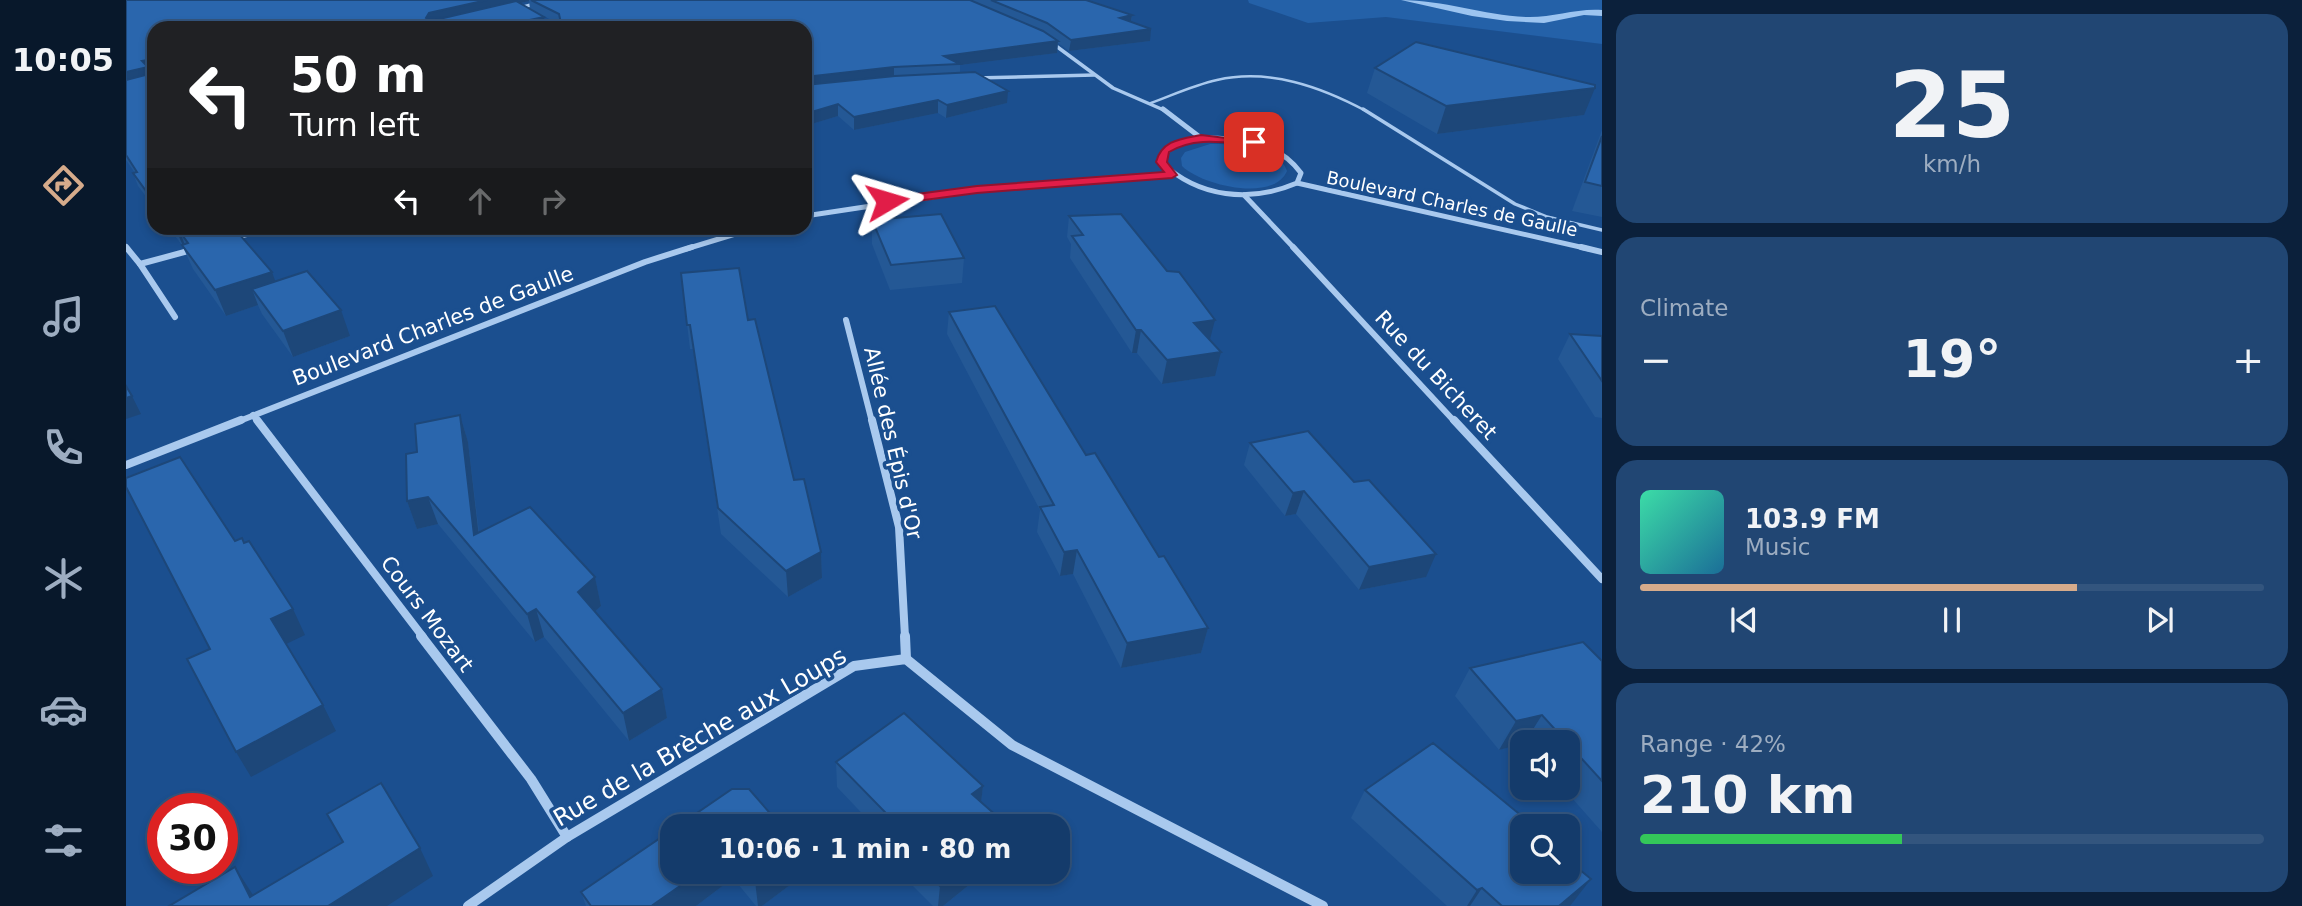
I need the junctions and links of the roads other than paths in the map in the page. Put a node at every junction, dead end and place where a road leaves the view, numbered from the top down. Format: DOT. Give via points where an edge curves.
graph roads {
  1 [pos="550,0"];
  2 [pos="520,8"];
  3 [pos="509,11"];
  4 [pos="543,21"];
  5 [pos="1044,38"];
  6 [pos="1094,75"];
  7 [pos="962,79"];
  8 [pos="1151,103"];
  9 [pos="1201,138"];
  10 [pos="1172,175"];
  11 [pos="1297,183"];
  12 [pos="1244,195"];
  13 [pos="812,215"];
  14 [pos="1602,230"];
  15 [pos="245,235"];
  16 [pos="732,235"];
  17 [pos="231,239"];
  18 [pos="205,246"];
  19 [pos="126,247"];
  20 [pos="1602,252"];
  21 [pos="140,264"];
  22 [pos="175,317"];
  23 [pos="846,320"];
  24 [pos="253,415"];
  25 [pos="126,465"];
  26 [pos="1602,579"];
  27 [pos="906,659"];
  28 [pos="567,837"];
  29 [pos="468,906"];
  30 [pos="1323,906"];
  1 -- 2 [label="street"];
  2 -- 3 [label="street"];
  2 -- 4 [label="street"];
  5 -- 6 [label="street"];
  6 -- 7 [label="street"];
  6 -- 8 [label="street"];
  8 -- 9 [label="street"];
  8 -- 14 [label="lane" via="1227,78 1292,82 1328,92 1516,205 1554,220"];
  9 -- 10 [label="street" via="1179,142 1165,151 1161,162"];
  9 -- 11 [label="street" via="1254,142 1278,150 1295,161 1301,173"];
  10 -- 12 [label="street" via="1202,189"];
  10 -- 13 [label="street" via="977,190"];
  11 -- 12 [label="street" via="1266,194"];
  11 -- 20 [label="street, Boulevard Charles de Gaulle"];
  12 -- 26 [label="street, Rue du Bicheret"];
  15 -- 17 [label="street"];
  16 -- 24 [label="street, Boulevard Charles de Gaulle" via="645,262"];
  18 -- 21 [label="street"];
  19 -- 21 [label="street"];
  21 -- 22 [label="street"];
  23 -- 27 [label="street, Allée des Épis d'Or" via="899,527"];
  24 -- 25 [label="street, Boulevard Charles de Gaulle"];
  24 -- 28 [label="street, Cours Mozart" via="531,779"];
  27 -- 28 [label="street, Rue de la Brèche aux Loups" via="854,666"];
  27 -- 30 [label="street" via="1012,745"];
  28 -- 29 [label="street, Rue de la Brèche aux Loups"];
}
